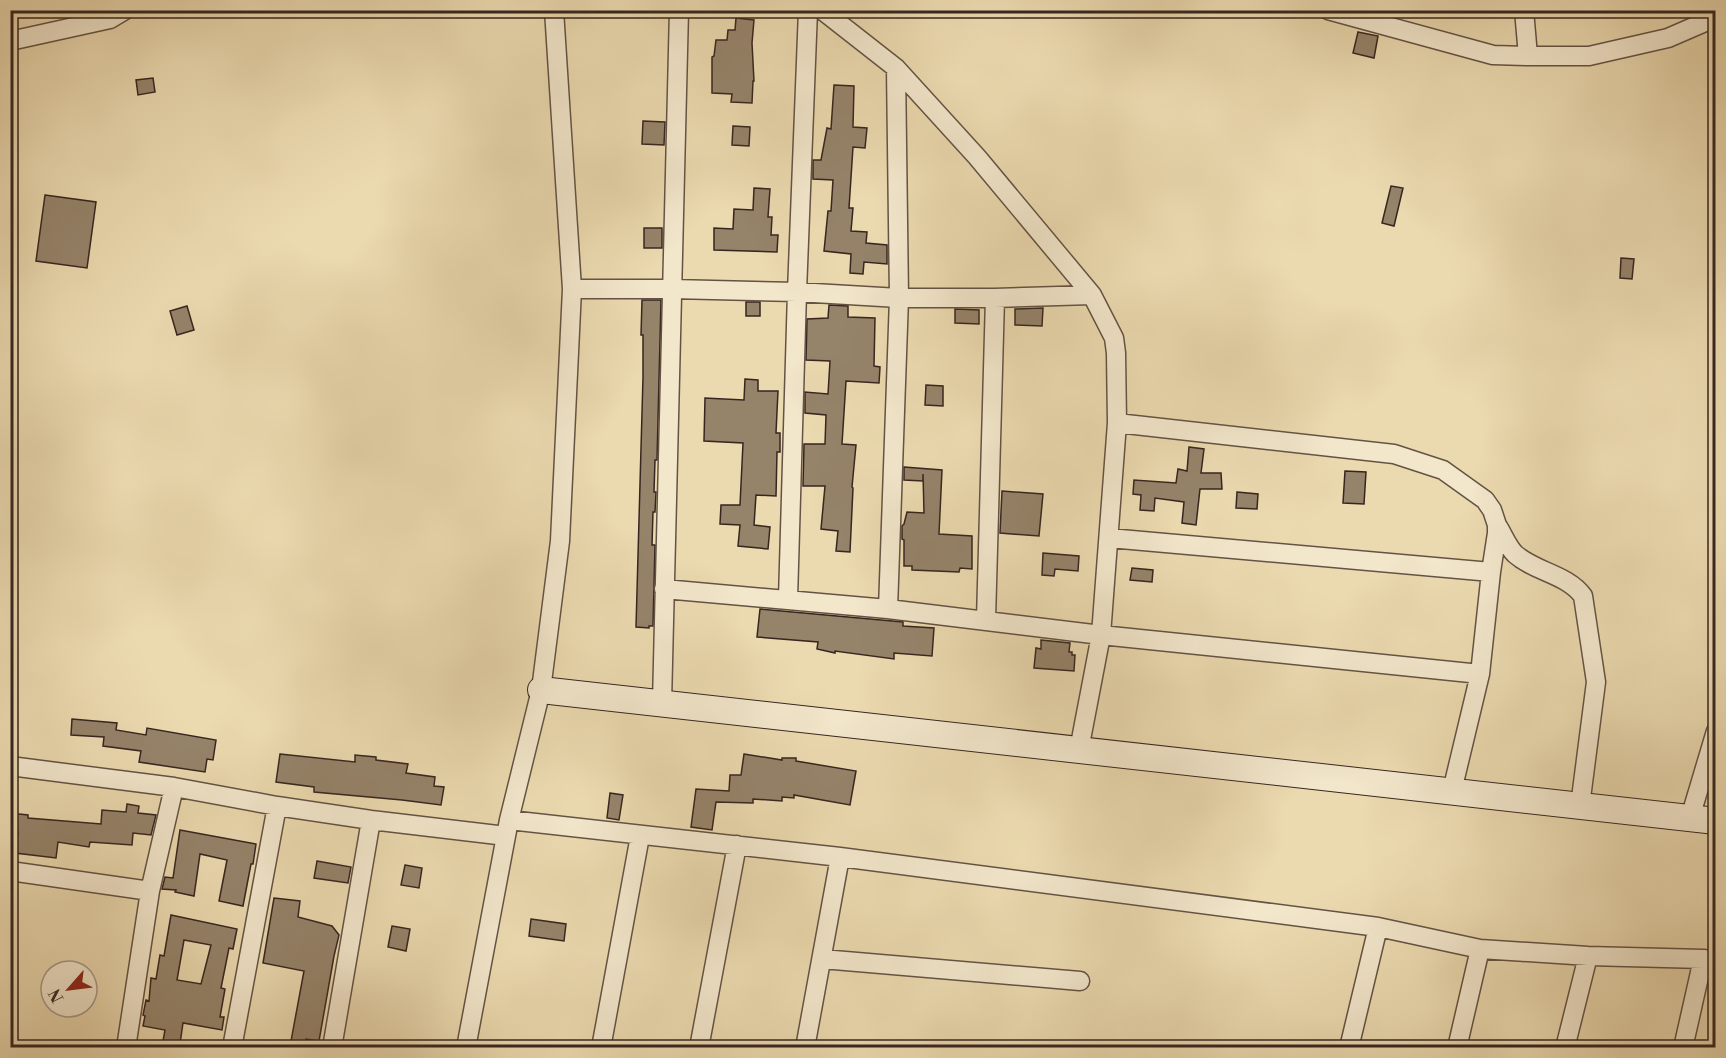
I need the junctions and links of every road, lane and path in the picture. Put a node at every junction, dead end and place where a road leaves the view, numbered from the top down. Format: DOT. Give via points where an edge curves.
graph roads {
  1 [pos="125,10"];
  2 [pos="554,10"];
  3 [pos="679,10"];
  4 [pos="808,10"];
  5 [pos="822,10"];
  6 [pos="1328,10"];
  7 [pos="1524,10"];
  8 [pos="1716,15"];
  9 [pos="10,41"];
  10 [pos="1528,56"];
  11 [pos="896,68"];
  12 [pos="572,289"];
  13 [pos="672,289"];
  14 [pos="797,292"];
  15 [pos="1092,295"];
  16 [pos="899,298"];
  17 [pos="995,298"];
  18 [pos="1117,423"];
  19 [pos="1497,525"];
  20 [pos="1109,538"];
  21 [pos="1491,572"];
  22 [pos="664,589"];
  23 [pos="788,599"];
  24 [pos="888,609"];
  25 [pos="986,620"];
  26 [pos="1101,635"];
  27 [pos="1480,674"];
  28 [pos="541,690"];
  29 [pos="662,703"];
  30 [pos="1716,731"];
  31 [pos="1079,750"];
  32 [pos="10,766"];
  33 [pos="174,786"];
  34 [pos="1452,791"];
  35 [pos="277,806"];
  36 [pos="1580,806"];
  37 [pos="1690,818"];
  38 [pos="371,820"];
  39 [pos="1716,820"];
  40 [pos="508,828"];
  41 [pos="640,836"];
  42 [pos="737,845"];
  43 [pos="840,857"];
  44 [pos="10,872"];
  45 [pos="150,891"];
  46 [pos="1378,927"];
  47 [pos="1480,949"];
  48 [pos="1588,956"];
  49 [pos="822,959"];
  50 [pos="1709,960"];
  51 [pos="1080,981"];
  52 [pos="126,1047"];
  53 [pos="232,1047"];
  54 [pos="332,1047"];
  55 [pos="466,1047"];
  56 [pos="601,1047"];
  57 [pos="699,1047"];
  58 [pos="805,1047"];
  59 [pos="1349,1047"];
  60 [pos="1457,1047"];
  61 [pos="1565,1047"];
  62 [pos="1683,1047"];
  1 -- 9 [label="street" via="110,19"];
  2 -- 12 [label="street"];
  3 -- 13 [label="street"];
  4 -- 14 [label="street"];
  5 -- 11 [label="street"];
  6 -- 10 [label="street" via="1493,56"];
  7 -- 10 [label="street"];
  8 -- 10 [label="street" via="1668,38 1589,56"];
  11 -- 15 [label="street" via="977,157"];
  11 -- 16 [label="street"];
  12 -- 13 [label="street"];
  12 -- 28 [label="street" via="560,541"];
  13 -- 14 [label="street"];
  13 -- 22 [label="street"];
  14 -- 16 [label="street"];
  14 -- 23 [label="street"];
  15 -- 17 [label="street"];
  15 -- 18 [label="street" via="1114,338"];
  16 -- 17 [label="street"];
  16 -- 24 [label="street"];
  17 -- 25 [label="street"];
  18 -- 19 [label="street" via="1394,454 1443,470 1485,500"];
  18 -- 20 [label="street"];
  19 -- 21 [label="street"];
  19 -- 36 [label="street" via="1517,556 1576,586 1583,596 1596,682"];
  20 -- 21 [label="street"];
  20 -- 26 [label="street"];
  21 -- 27 [label="street"];
  22 -- 23 [label="street"];
  22 -- 29 [label="street"];
  23 -- 24 [label="street"];
  24 -- 25 [label="street"];
  25 -- 26 [label="street"];
  26 -- 27 [label="street"];
  26 -- 31 [label="street"];
  27 -- 34 [label="street"];
  28 -- 29 [label="street"];
  28 -- 40 [label="street"];
  29 -- 31 [label="street"];
  30 -- 37 [label="street"];
  31 -- 34 [label="street"];
  32 -- 33 [label="street"];
  33 -- 35 [label="street"];
  33 -- 45 [label="street"];
  34 -- 36 [label="street"];
  35 -- 38 [label="street"];
  35 -- 53 [label="street"];
  36 -- 37 [label="street"];
  37 -- 39 [label="street"];
  38 -- 40 [label="street"];
  38 -- 54 [label="street"];
  40 -- 41 [label="street"];
  40 -- 55 [label="street"];
  41 -- 42 [label="street"];
  41 -- 56 [label="street"];
  42 -- 43 [label="street"];
  42 -- 57 [label="street"];
  43 -- 46 [label="street"];
  43 -- 49 [label="street"];
  44 -- 45 [label="street"];
  45 -- 52 [label="street"];
  46 -- 47 [label="street"];
  46 -- 59 [label="street"];
  47 -- 48 [label="street"];
  47 -- 60 [label="street"];
  48 -- 50 [label="street"];
  48 -- 61 [label="street"];
  49 -- 51 [label="street"];
  49 -- 58 [label="street"];
  50 -- 62 [label="street"];
}
